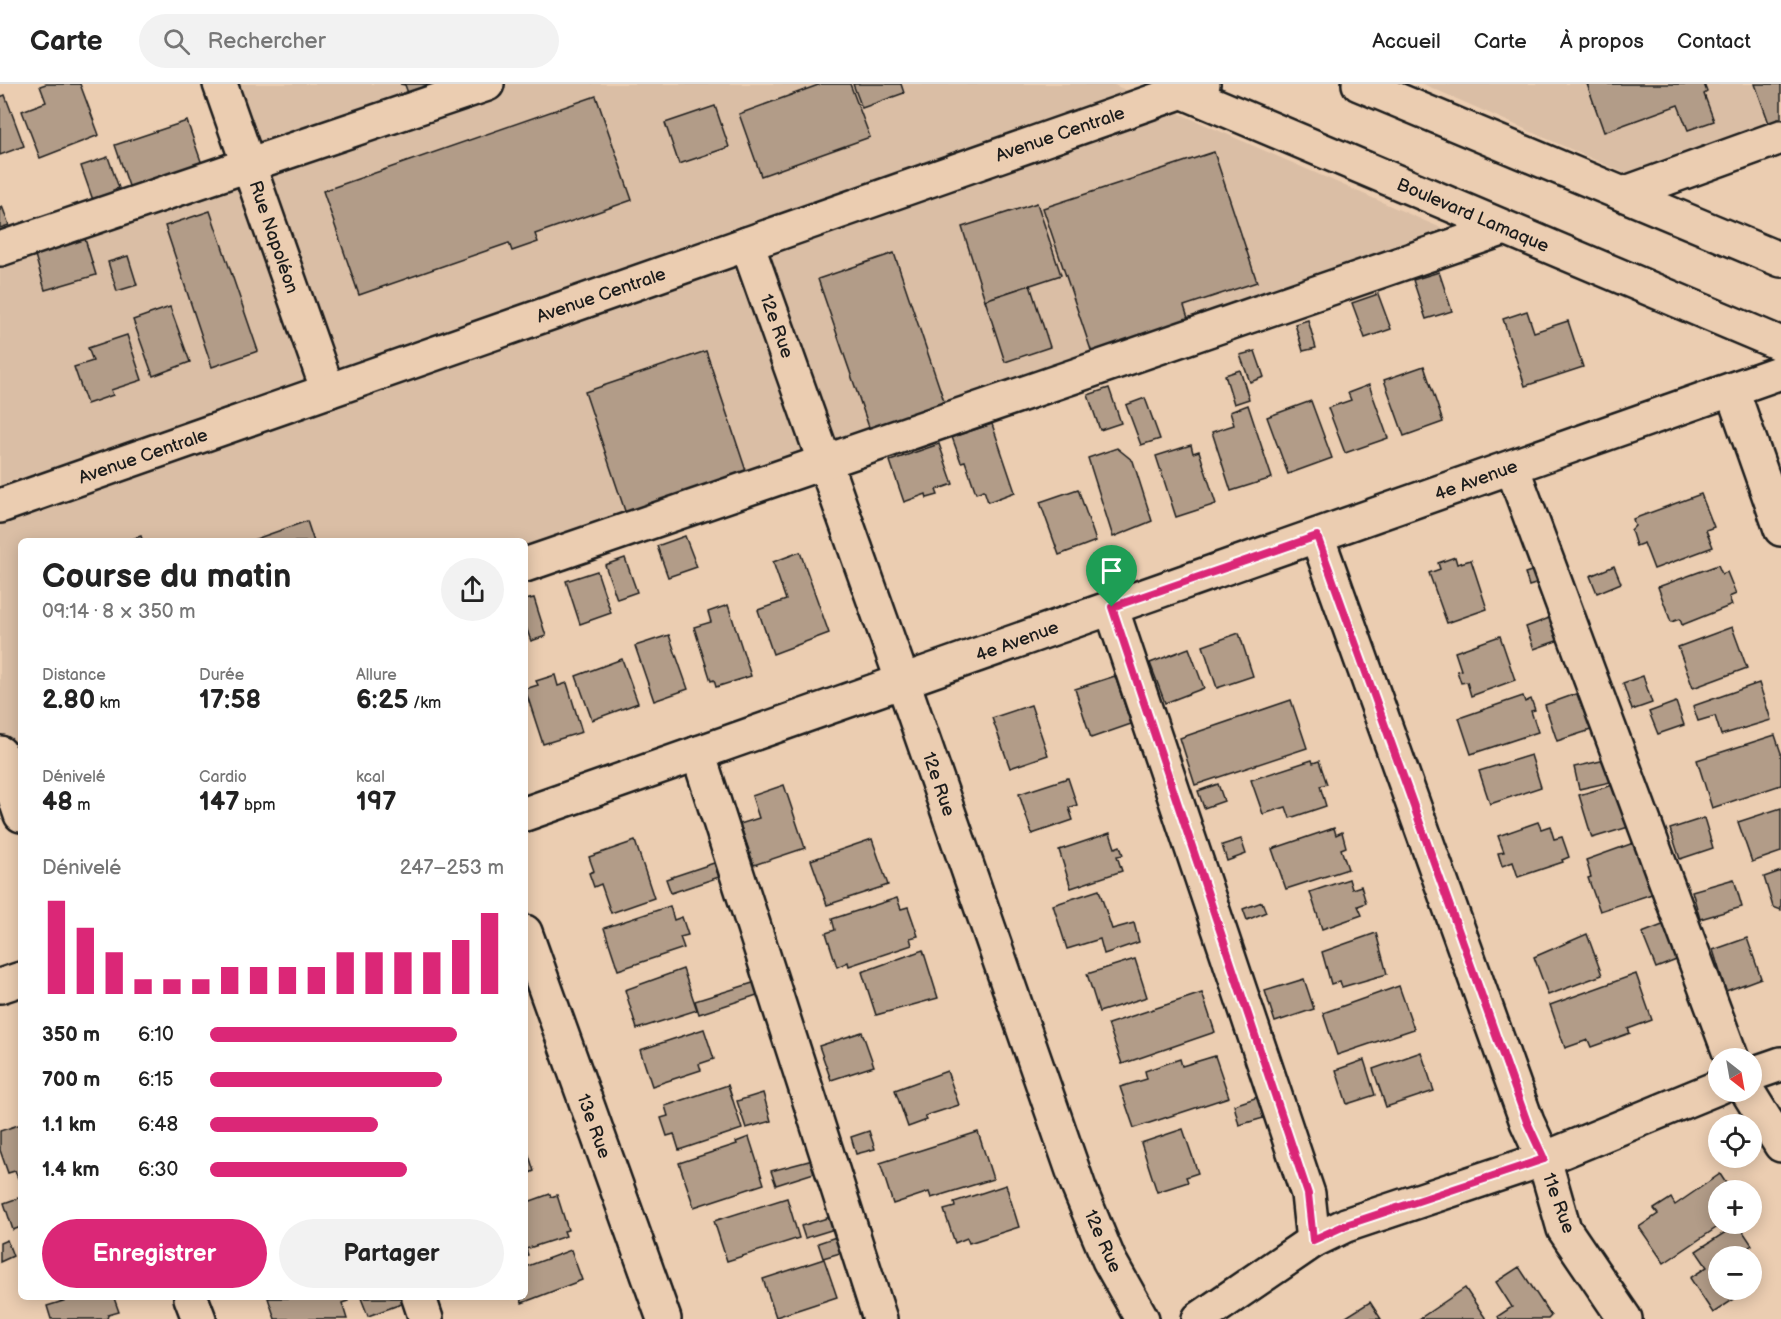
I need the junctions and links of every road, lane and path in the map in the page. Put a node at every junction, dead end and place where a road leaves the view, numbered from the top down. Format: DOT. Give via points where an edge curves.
graph roads {
  1 [pos="220,84"];
  2 [pos="487,84"];
  3 [pos="1359,84"];
  4 [pos="1184,86"];
  5 [pos="1781,137"];
  6 [pos="248,164"];
  7 [pos="1623,194"];
  8 [pos="1505,228"];
  9 [pos="747,244"];
  10 [pos="0,249"];
  11 [pos="1781,260"];
  12 [pos="1781,344"];
  13 [pos="1781,372"];
  14 [pos="1732,390"];
  15 [pos="328,391"];
  16 [pos="826,461"];
  17 [pos="1512,467"];
  18 [pos="0,506"];
  19 [pos="1781,529"];
  20 [pos="1317,536"];
  21 [pos="528,564"];
  22 [pos="1112,607"];
  23 [pos="903,682"];
  24 [pos="18,739"];
  25 [pos="0,745"];
  26 [pos="0,753"];
  27 [pos="698,753"];
  28 [pos="18,806"];
  29 [pos="528,813"];
  30 [pos="528,940"];
  31 [pos="18,980"];
  32 [pos="0,986"];
  33 [pos="1728,1048"];
  34 [pos="1781,1064"];
  35 [pos="1762,1071"];
  36 [pos="1708,1092"];
  37 [pos="1754,1102"];
  38 [pos="1781,1145"];
  39 [pos="1544,1159"];
  40 [pos="1313,1240"];
  41 [pos="192,1300"];
  42 [pos="420,1300"];
  43 [pos="199,1319"];
  44 [pos="426,1319"];
  45 [pos="664,1319"];
  46 [pos="880,1319"];
  47 [pos="1142,1319"];
  48 [pos="1199,1319"];
  49 [pos="1625,1319"];
  1 -- 6 [label="street, Rue Napoléon"];
  2 -- 6 [label="street"];
  3 -- 7 [label="street"];
  4 -- 8 [label="street, Boulevard Lamaque"];
  4 -- 9 [label="street, Avenue Centrale"];
  5 -- 7 [label="street"];
  6 -- 10 [label="street"];
  6 -- 15 [label="street, Rue Napoléon"];
  7 -- 11 [label="street"];
  8 -- 12 [label="street, Boulevard Lamaque"];
  8 -- 16 [label="street"];
  9 -- 15 [label="street, Avenue Centrale"];
  9 -- 16 [label="street, 12e Rue"];
  13 -- 14 [label="street, 4e Avenue"];
  14 -- 17 [label="street, 4e Avenue"];
  14 -- 19 [label="street"];
  15 -- 18 [label="street, Avenue Centrale"];
  16 -- 21 [label="street"];
  16 -- 23 [label="street, 12e Rue"];
  17 -- 20 [label="street, 4e Avenue"];
  17 -- 33 [label="street"];
  20 -- 22 [label="street, 4e Avenue"];
  20 -- 39 [label="street, 11e Rue" via="1527,1122"];
  22 -- 23 [label="street, 4e Avenue"];
  22 -- 40 [label="street" via="1308,1194"];
  23 -- 27 [label="street, 4e Avenue"];
  23 -- 47 [label="street, 12e Rue" via="1079,1188 1109,1260"];
  24 -- 25 [label="street"];
  26 -- 28 [label="street"];
  27 -- 29 [label="street, 4e Avenue"];
  27 -- 46 [label="street"];
  30 -- 45 [label="street, 13e Rue"];
  31 -- 32 [label="street"];
  34 -- 35 [label="street"];
  36 -- 39 [label="street"];
  37 -- 38 [label="street"];
  39 -- 40 [label="street" via="1346,1225"];
  39 -- 49 [label="street, 11e Rue" via="1564,1229"];
  40 -- 48 [label="street"];
  41 -- 43 [label="street"];
  42 -- 44 [label="street"];
}
